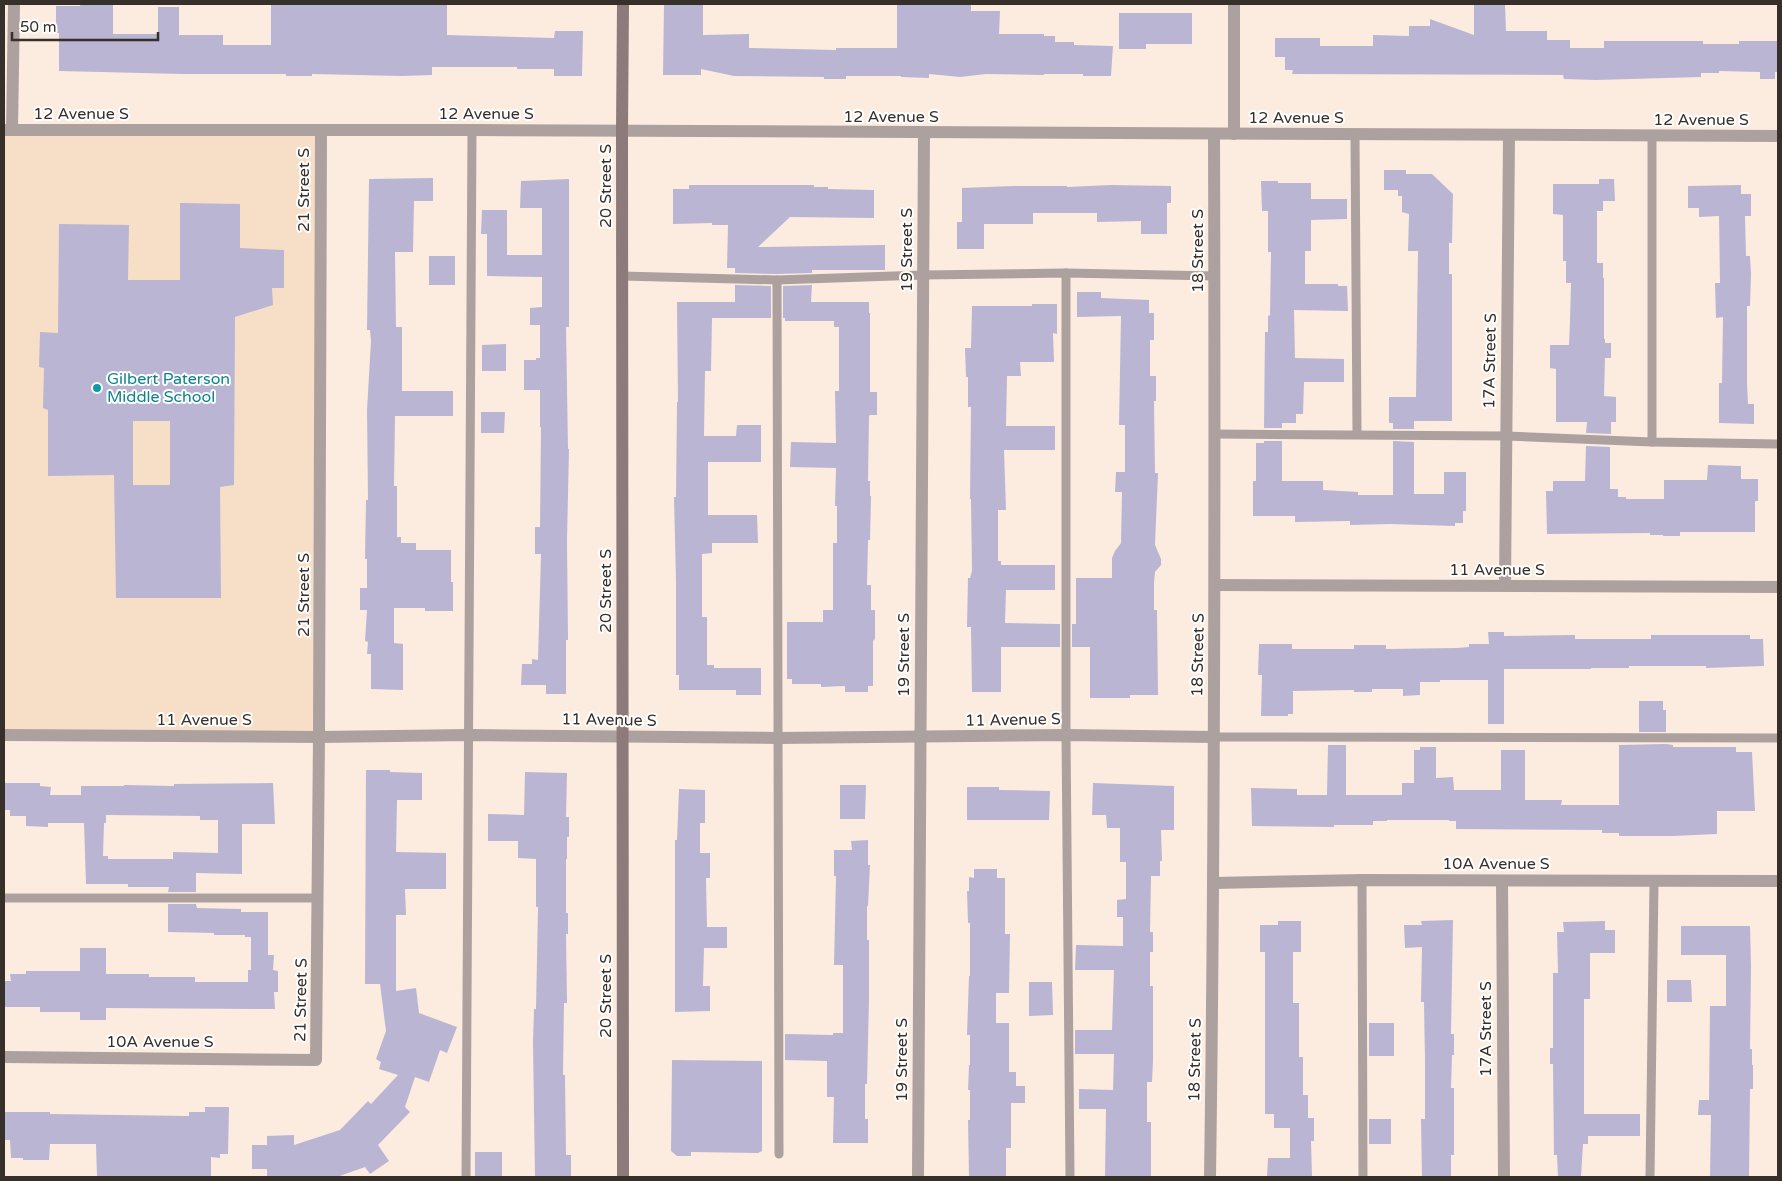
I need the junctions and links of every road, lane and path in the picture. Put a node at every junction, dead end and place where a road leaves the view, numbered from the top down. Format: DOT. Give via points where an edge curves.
graph roads {
  1 [pos="14,4"];
  2 [pos="623,4"];
  3 [pos="1234,4"];
  4 [pos="8,130"];
  5 [pos="472,130"];
  6 [pos="321,131"];
  7 [pos="622,131"];
  8 [pos="924,133"];
  9 [pos="1214,134"];
  10 [pos="1234,134"];
  11 [pos="1355,135"];
  12 [pos="1509,136"];
  13 [pos="1652,136"];
  14 [pos="1778,136"];
  15 [pos="1066,274"];
  16 [pos="923,275"];
  17 [pos="622,276"];
  18 [pos="1215,276"];
  19 [pos="777,280"];
  20 [pos="1214,434"];
  21 [pos="1357,434"];
  22 [pos="1506,436"];
  23 [pos="1652,442"];
  24 [pos="1778,444"];
  25 [pos="1216,585"];
  26 [pos="1505,586"];
  27 [pos="1778,587"];
  28 [pos="4,735"];
  29 [pos="469,735"];
  30 [pos="1066,735"];
  31 [pos="320,737"];
  32 [pos="622,737"];
  33 [pos="1214,737"];
  34 [pos="778,738"];
  35 [pos="920,738"];
  36 [pos="1778,738"];
  37 [pos="1362,880"];
  38 [pos="1502,881"];
  39 [pos="1778,881"];
  40 [pos="1214,882"];
  41 [pos="1654,882"];
  42 [pos="4,898"];
  43 [pos="318,898"];
  44 [pos="4,1057"];
  45 [pos="316,1060"];
  46 [pos="779,1154"];
  47 [pos="466,1177"];
  48 [pos="623,1177"];
  49 [pos="918,1177"];
  50 [pos="1070,1177"];
  51 [pos="1210,1177"];
  52 [pos="1363,1177"];
  53 [pos="1504,1177"];
  54 [pos="1650,1177"];
  1 -- 4 [label="street"];
  2 -- 7 [label="street, 20 Street S"];
  3 -- 10 [label="street"];
  4 -- 6 [label="street, 12 Avenue S"];
  5 -- 6 [label="street, 12 Avenue S"];
  5 -- 7 [label="street, 12 Avenue S"];
  5 -- 29 [label="lane"];
  6 -- 31 [label="street, 21 Street S"];
  7 -- 8 [label="street, 12 Avenue S"];
  7 -- 17 [label="street, 20 Street S"];
  8 -- 9 [label="street, 12 Avenue S"];
  8 -- 16 [label="street, 19 Street S"];
  9 -- 10 [label="street, 12 Avenue S"];
  9 -- 18 [label="street, 18 Street S"];
  10 -- 11 [label="street, 12 Avenue S"];
  11 -- 12 [label="street, 12 Avenue S"];
  11 -- 21 [label="lane"];
  12 -- 13 [label="street, 12 Avenue S"];
  12 -- 22 [label="street, 17A Street S"];
  13 -- 14 [label="street, 12 Avenue S"];
  13 -- 23 [label="lane"];
  15 -- 16 [label="lane"];
  15 -- 18 [label="lane"];
  15 -- 30 [label="lane"];
  16 -- 19 [label="lane"];
  16 -- 35 [label="street, 19 Street S"];
  17 -- 19 [label="lane"];
  17 -- 32 [label="street, 20 Street S"];
  18 -- 20 [label="street, 18 Street S"];
  19 -- 34 [label="lane"];
  20 -- 21 [label="lane"];
  20 -- 25 [label="street, 18 Street S"];
  21 -- 22 [label="lane"];
  22 -- 23 [label="lane"];
  22 -- 26 [label="street, 17A Street S"];
  23 -- 24 [label="lane"];
  25 -- 26 [label="street, 11 Avenue S"];
  25 -- 33 [label="street, 18 Street S"];
  26 -- 27 [label="street, 11 Avenue S"];
  28 -- 31 [label="street, 11 Avenue S"];
  29 -- 31 [label="street, 11 Avenue S"];
  29 -- 32 [label="street, 11 Avenue S"];
  29 -- 47 [label="lane"];
  30 -- 33 [label="street, 11 Avenue S"];
  30 -- 35 [label="street, 11 Avenue S"];
  30 -- 50 [label="lane"];
  31 -- 43 [label="street, 21 Street S"];
  32 -- 34 [label="street, 11 Avenue S"];
  32 -- 48 [label="street, 20 Street S"];
  33 -- 36 [label="lane"];
  33 -- 40 [label="street, 18 Street S"];
  34 -- 35 [label="street, 11 Avenue S"];
  34 -- 46 [label="lane"];
  35 -- 49 [label="street, 19 Street S"];
  37 -- 38 [label="street, 10A Avenue S"];
  37 -- 40 [label="street, 10A Avenue S"];
  37 -- 52 [label="lane"];
  38 -- 41 [label="street, 10A Avenue S"];
  38 -- 53 [label="street, 17A Street S"];
  39 -- 41 [label="street, 10A Avenue S"];
  40 -- 51 [label="street, 18 Street S"];
  41 -- 54 [label="lane"];
  42 -- 43 [label="lane"];
  43 -- 45 [label="street, 21 Street S"];
  44 -- 45 [label="street, 10A Avenue S"];
}
